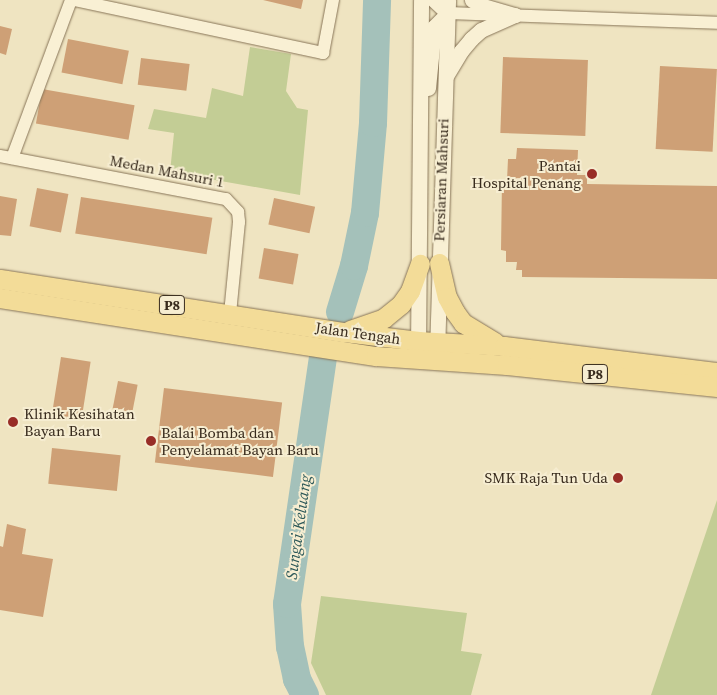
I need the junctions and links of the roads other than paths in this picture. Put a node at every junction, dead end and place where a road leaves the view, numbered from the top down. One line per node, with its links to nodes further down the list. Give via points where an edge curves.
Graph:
1 (73, 0): 2 (street, via 322,53); 11 (street, Medan Mahsuri 1)
2 (333, 0)
3 (421, 0): 10 (street, Persiaran Mahsuri)
4 (434, 0): 6 (street)
5 (472, 0): 7 (street)
6 (448, 6): 7 (street); 9 (street, Persiaran Mahsuri); 10 (street, via 434,27 428,92)
7 (515, 15): 8 (street); 9 (street, via 482,30 471,39)
8 (717, 23)
9 (444, 80): 12 (street, Persiaran Mahsuri)
10 (418, 115): 13 (street, Persiaran Mahsuri)
11 (6, 157): 16 (street, Medan Mahsuri 1, via 226,199 238,212 240,222)
12 (439, 263): 18 (street, Persiaran Mahsuri); 19 (main road, via 447,298 463,323)
13 (420, 264): 17 (main road, via 401,304 384,318); 20 (street, Persiaran Mahsuri)
14 (0, 278): 16 (main road, Jalan Tengah / P8)
15 (0, 298): 20 (main road, Jalan Tengah / P8, via 376,356)
16 (230, 314): 17 (main road, Jalan Tengah / P8)
17 (344, 332): 20 (main road, Jalan Tengah / P8)
18 (437, 342): 19 (main road, Jalan Tengah / P8); 20 (main road, Jalan Tengah / P8); 21 (street, Persiaran Mahsuri)
19 (504, 346): 22 (main road, Jalan Tengah / P8)
20 (418, 350): 21 (main road, Jalan Tengah / P8)
21 (436, 361): 23 (main road, Jalan Tengah / P8, via 551,369)
22 (717, 372)
23 (717, 387)

